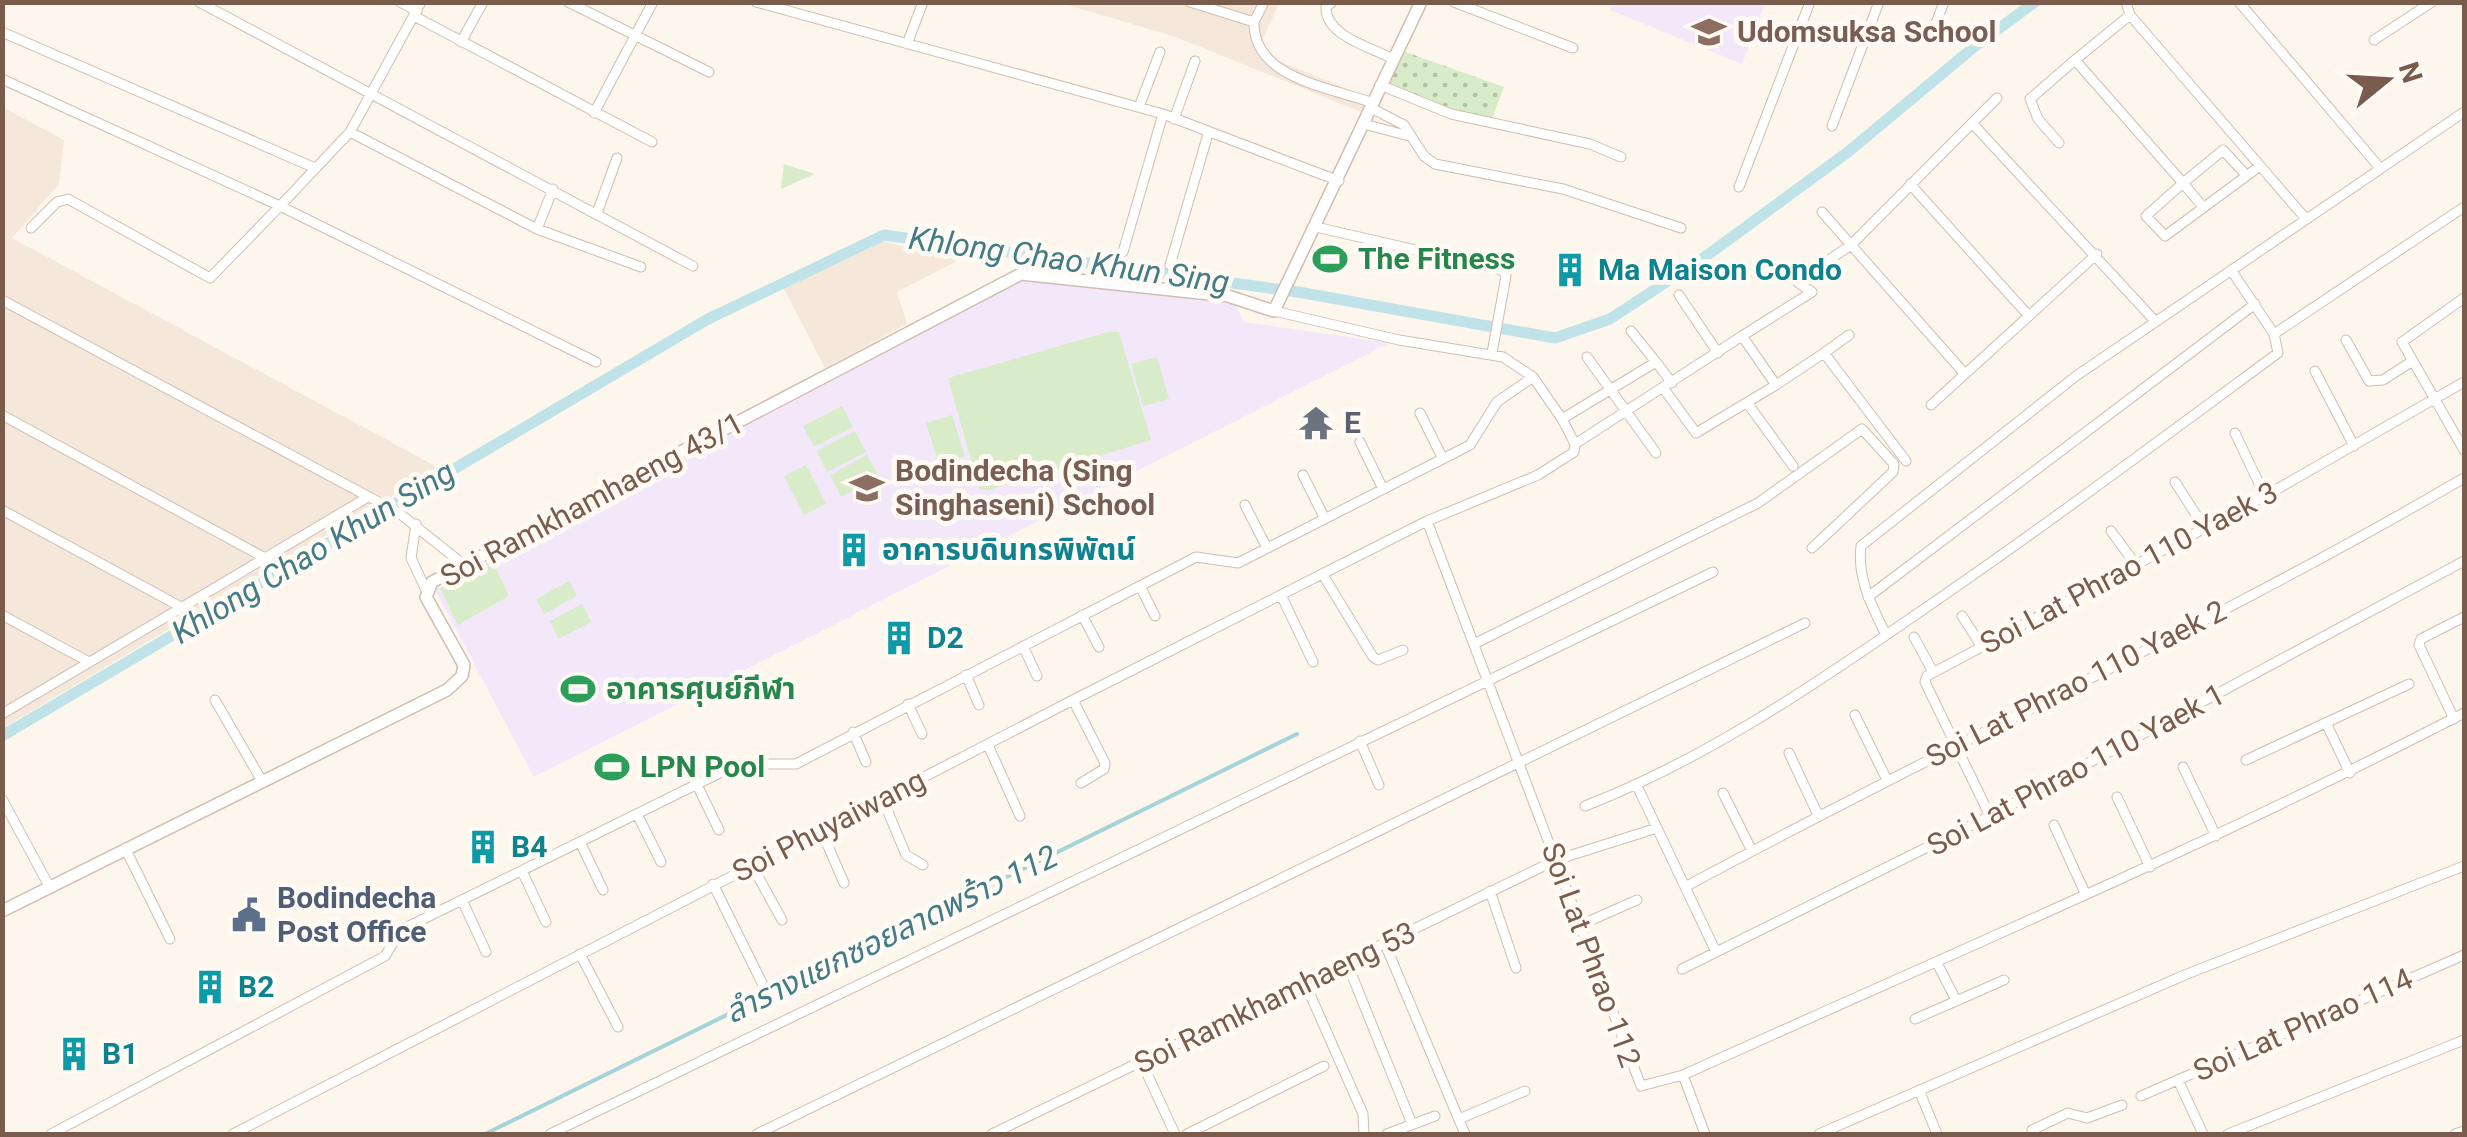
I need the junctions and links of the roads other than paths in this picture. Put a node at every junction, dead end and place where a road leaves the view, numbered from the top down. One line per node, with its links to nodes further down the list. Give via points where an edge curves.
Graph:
1 (199, 2): 36 (street)
2 (400, 2): 19 (street)
3 (483, 2): 26 (street)
4 (568, 2): 24 (street)
5 (652, 2): 24 (street)
6 (756, 2): 27 (street)
7 (923, 2): 27 (street)
8 (1190, 2): 21 (street)
9 (1264, 2): 21 (street)
10 (1332, 2): 30 (street, via 1326,18 1333,28)
11 (1421, 2): 30 (street)
12 (1454, 2): 28 (street)
13 (1810, 2): 61 (street)
14 (1879, 2): 46 (street)
15 (1944, 2): 22 (street)
16 (2126, 2): 20 (street)
17 (2240, 2): 56 (street)
18 (2432, 2): 25 (street)
19 (417, 10): 26 (street); 36 (street)
20 (2130, 15): 31 (street); 54 (street)
21 (1254, 22): 38 (street, via 1254,38 1279,71)
22 (1933, 31)
23 (2, 32): 55 (street)
24 (637, 36): 33 (street); 41 (street)
25 (2374, 40)
26 (461, 42): 41 (street)
27 (908, 44): 39 (street)
28 (1573, 48)
29 (1160, 52): 39 (street)
30 (1394, 59): 35 (street)
31 (2075, 60): 51 (street, via 2030,99); 59 (street)
32 (1194, 61): 43 (street)
33 (709, 72)
34 (2, 79): 63 (street)
35 (1380, 85): 38 (street); 52 (street, via 1452,114)
36 (373, 93): 47 (street); 62 (street)
37 (1996, 98): 45 (street)
38 (1372, 106): 44 (street); 49 (street, via 1404,125)
39 (1139, 107): 42 (street)
40 (2464, 112): 56 (street)
41 (594, 113): 50 (street)
42 (1163, 114): 43 (street); 74 (street)
43 (1174, 119): 48 (street)
44 (1364, 124): 49 (street); 58 (street)
45 (1972, 124): 60 (street); 75 (street)
46 (1832, 126)
47 (350, 132): 55 (street); 72 (street)
48 (1208, 134): 58 (street); 77 (street)
49 (1409, 136): 71 (street, via 1435,164 1562,189)
50 (652, 142)
51 (2059, 143)
52 (1621, 157)
53 (617, 158): 66 (street)
54 (2260, 166): 57 (street); 68 (street)
55 (315, 168): 63 (street)
56 (2380, 168): 68 (street)
57 (2246, 175): 59 (street, via 2224,149); 65 (street)
58 (1339, 182): 69 (street)
59 (2182, 183): 65 (street); 65 (street, via 2146,216 2160,235)
60 (1910, 184): 73 (street); 87 (street)
61 (1738, 187)
62 (553, 189): 66 (street); 72 (street)
63 (280, 206): 70 (street, via 210,278 68,200); 98 (street)
64 (2464, 206): 90 (street)
65 (2204, 207)
66 (598, 212): 76 (street)
67 (1822, 212): 73 (street)
68 (2306, 218): 80 (street)
69 (1316, 227): 86 (street); 96 (street, via 1502,270)
70 (31, 228)
71 (1681, 228)
72 (537, 229): 78 (street)
73 (1851, 245): 79 (street); 102 (street)
74 (1123, 252)
75 (2097, 254): 87 (street); 88 (street)
76 (693, 266)
77 (1170, 266)
78 (641, 267)
79 (1814, 270)
80 (2231, 270): 85 (street); 88 (street)
81 (1754, 272): 92 (street, via 1774,266 1812,292)
82 (1679, 295): 94 (street)
83 (2464, 298): 100 (street, via 2408,334 2402,342)
84 (2, 300): 129 (street)
85 (2254, 304): 90 (street); 148 (street)
86 (1274, 310): 96 (street); 141 (street, Soi Ramkhamhaeng 43/1, via 1228,296 1021,274)
87 (2028, 316): 102 (street)
88 (2154, 321): 148 (street, via 1861,546)
89 (1631, 331): 99 (street)
90 (2274, 334): 156 (street, via 2278,353)
91 (1849, 335): 95 (street)
92 (1742, 336): 94 (street); 105 (street)
93 (2346, 340): 100 (street, via 2369,381)
94 (1718, 353): 106 (street)
95 (1824, 353): 105 (street); 122 (street)
96 (1492, 354): 103 (street)
97 (1587, 357): 107 (street)
98 (596, 362)
99 (1656, 362): 106 (street); 107 (street)
100 (2411, 362): 108 (street)
101 (2316, 371): 118 (street)
102 (1964, 373): 110 (street)
103 (1533, 377): 114 (street); 121 (street, via 1497,402 1470,444)
104 (2464, 382): 108 (street, Soi Lat Phrao 110 Yaek 3)
105 (1776, 385): 109 (street)
106 (1668, 386): 109 (street, via 1696,433); 112 (street)
107 (1610, 389): 112 (street); 114 (street)
108 (2435, 400): 118 (street, Soi Lat Phrao 110 Yaek 3); 119 (street)
109 (1748, 404): 123 (street)
110 (1931, 404)
111 (1420, 413): 121 (street)
112 (1626, 414): 117 (street); 120 (street)
113 (2, 415): 139 (street)
114 (1562, 419): 117 (street)
115 (2235, 432): 128 (street)
116 (1360, 442): 127 (street)
117 (1575, 444): 133 (street, via 1569,459 1538,476)
118 (2354, 446): 128 (street, Soi Lat Phrao 110 Yaek 3)
119 (2464, 450)
120 (1656, 453)
121 (1443, 459): 127 (street)
122 (1906, 461)
123 (1794, 466)
124 (1304, 476): 132 (street)
125 (2464, 478): 183 (street, Soi Lat Phrao 110 Yaek 2, via 2138,657)
126 (2175, 482): 135 (street)
127 (1383, 489): 132 (street)
128 (2265, 496): 135 (street, Soi Lat Phrao 110 Yaek 3)
129 (368, 497): 134 (street); 139 (street)
130 (1245, 505): 137 (street)
131 (2, 510): 149 (street)
132 (1325, 519): 137 (street)
133 (1427, 522): 144 (street, Soi Phuyaiwang); 158 (street, Soi Lat Phrao 112)
134 (416, 524): 141 (street); 146 (street, via 410,558)
135 (2204, 527): 142 (street, Soi Lat Phrao 110 Yaek 3)
136 (2112, 531): 142 (street)
137 (1268, 548): 145 (street, via 1238,563 1196,557)
138 (1812, 548): 158 (street, via 1893,472 1894,464 1862,429 1758,503)
139 (266, 558): 149 (street)
140 (2464, 561): 204 (street, Soi Lat Phrao 110 Yaek 1)
141 (464, 565): 146 (street, Soi Ramkhamhaeng 43/1)
142 (2136, 566): 161 (street, Soi Lat Phrao 110 Yaek 3)
143 (1713, 572): 168 (street)
144 (1323, 575): 147 (street, Soi Phuyaiwang); 162 (street, via 1373,657)
145 (1140, 586): 151 (street); 152 (street)
146 (426, 590): 191 (street, Soi Ramkhamhaeng 43/1, via 464,666 462,676 447,690)
147 (1281, 595): 164 (street); 171 (street, Soi Phuyaiwang)
148 (1868, 597): 156 (street)
149 (183, 608): 163 (street)
150 (2, 615): 163 (street)
151 (1082, 615): 159 (street); 160 (street)
152 (1155, 616)
153 (1962, 616): 161 (street)
154 (2464, 617): 177 (street, via 2419,645)
155 (1805, 623): 187 (street)
156 (1886, 635): 195 (street)
157 (1914, 637): 165 (street)
158 (1476, 643): 168 (street, Soi Lat Phrao 112)
159 (1022, 646): 166 (street); 167 (street)
160 (1099, 647)
161 (1982, 647): 165 (street, Soi Lat Phrao 110 Yaek 3)
162 (1403, 650)
163 (88, 662): 175 (street)
164 (1313, 662)
165 (1933, 672): 183 (street, via 1926,682)
166 (966, 674): 172 (street); 173 (street)
167 (1037, 676)
168 (1490, 682): 181 (street); 187 (street, Soi Lat Phrao 112)
169 (2408, 684): 178 (street)
170 (215, 700): 191 (street)
171 (1073, 700): 182 (street, Soi Phuyaiwang); 192 (street, via 1106,762)
172 (908, 704): 179 (street); 180 (street)
173 (979, 705)
174 (2464, 713): 177 (street, Soi Lat Phrao 112)
175 (2, 714)
176 (1855, 715): 190 (street)
177 (2454, 719): 189 (street, Soi Lat Phrao 112)
178 (2326, 724): 185 (street); 189 (street)
179 (852, 732): 186 (street); 193 (street, via 796,764 738,764)
180 (922, 734)
181 (1360, 741): 194 (street); 265 (street)
182 (988, 745): 199 (street, Soi Phuyaiwang); 203 (street)
183 (1956, 748): 190 (street, Soi Lat Phrao 110 Yaek 2); 204 (street)
184 (1789, 753): 202 (street)
185 (2246, 760)
186 (866, 762)
187 (1520, 762): 213 (street, Soi Lat Phrao 112); 266 (street)
188 (2183, 767): 209 (street)
189 (2350, 773): 209 (street, Soi Lat Phrao 112)
190 (1886, 778): 202 (street, Soi Lat Phrao 110 Yaek 2)
191 (262, 780): 211 (street, Soi Ramkhamhaeng 43/1)
192 (1082, 783)
193 (696, 784): 201 (street); 207 (street)
194 (1380, 785)
195 (1637, 786): 200 (street); 206 (street)
196 (1723, 793): 212 (street)
197 (2116, 796): 218 (street)
198 (2, 799): 222 (street)
199 (883, 800): 208 (street, Soi Phuyaiwang); 216 (street, via 906,854)
200 (1586, 806)
201 (637, 814): 210 (street); 214 (street)
202 (1818, 815): 212 (street, Soi Lat Phrao 110 Yaek 2)
203 (1020, 816)
204 (1990, 816): 236 (street, Soi Lat Phrao 110 Yaek 1)
205 (2054, 825): 226 (street)
206 (1656, 828): 213 (street, Soi Ramkhamhaeng 53); 223 (street)
207 (719, 830)
208 (821, 830): 215 (street, Soi Phuyaiwang); 220 (street)
209 (2216, 836): 218 (street, Soi Lat Phrao 112)
210 (580, 842): 219 (street); 224 (street)
211 (124, 848): 222 (street, Soi Ramkhamhaeng 43/1); 233 (street)
212 (1752, 851): 223 (street, Soi Lat Phrao 110 Yaek 2)
213 (1556, 860): 225 (street, Soi Ramkhamhaeng 53); 232 (street, Soi Lat Phrao 112)
214 (661, 862)
215 (751, 864): 221 (street, Soi Phuyaiwang); 230 (street)
216 (923, 865)
217 (2464, 866): 255 (street, via 2188,974)
218 (2150, 867): 226 (street, Soi Lat Phrao 112)
219 (522, 871): 227 (street); 231 (street)
220 (844, 883)
221 (713, 884): 237 (street, Soi Phuyaiwang); 245 (street)
222 (48, 886): 229 (street, Soi Ramkhamhaeng 43/1)
223 (1685, 887): 236 (street)
224 (602, 890)
225 (1490, 891): 234 (street, Soi Ramkhamhaeng 53); 241 (street)
226 (2085, 893): 240 (street, Soi Lat Phrao 112)
227 (462, 900): 235 (street); 263 (street, via 397,932 385,956)
228 (1638, 900): 232 (street)
229 (2, 910)
230 (782, 920)
231 (546, 922)
232 (1578, 926): 252 (street, Soi Lat Phrao 112, via 1636,1082 1649,1086)
233 (170, 939)
234 (1385, 944): 239 (street, Soi Ramkhamhaeng 53); 259 (street)
235 (486, 952)
236 (1716, 952): 242 (street, Soi Lat Phrao 110 Yaek 1)
237 (580, 954): 248 (street); 264 (street, Soi Phuyaiwang)
238 (2464, 954): 253 (street, Soi Lat Phrao 114)
239 (1347, 963): 244 (street, Soi Ramkhamhaeng 53); 260 (street)
240 (1937, 963): 246 (street); 252 (street, Soi Lat Phrao 112)
241 (1516, 968)
242 (1682, 969)
243 (2004, 980): 246 (street)
244 (1305, 984): 250 (street, Soi Ramkhamhaeng 53); 270 (street, via 1363,1114)
245 (763, 986)
246 (1956, 1000): 247 (street)
247 (1915, 1019)
248 (618, 1027)
249 (2464, 1040): 278 (street)
250 (1142, 1063): 267 (street, Soi Ramkhamhaeng 53); 268 (street)
251 (1324, 1066): 269 (street)
252 (1682, 1075): 273 (street)
253 (2178, 1080): 256 (street, Soi Lat Phrao 114); 277 (street)
254 (1525, 1090): 259 (street)
255 (1919, 1090): 274 (street); 275 (street)
256 (2141, 1096)
257 (2122, 1105): 262 (street, via 2093,1117 2068,1112)
258 (1434, 1116): 260 (street)
259 (1458, 1119): 272 (street)
260 (1412, 1124): 271 (street)
261 (2464, 1130): 279 (street)
262 (2033, 1132): 276 (street)
263 (52, 1134)
264 (232, 1134)
265 (550, 1134)
266 (757, 1134)
267 (992, 1134)
268 (1176, 1134)
269 (1188, 1134)
270 (1364, 1134)
271 (1387, 1134)
272 (1465, 1134)
273 (1705, 1134)
274 (1819, 1134)
275 (1936, 1134)
276 (2021, 1134)
277 (2204, 1134)
278 (2228, 1134)
279 (2455, 1134)

